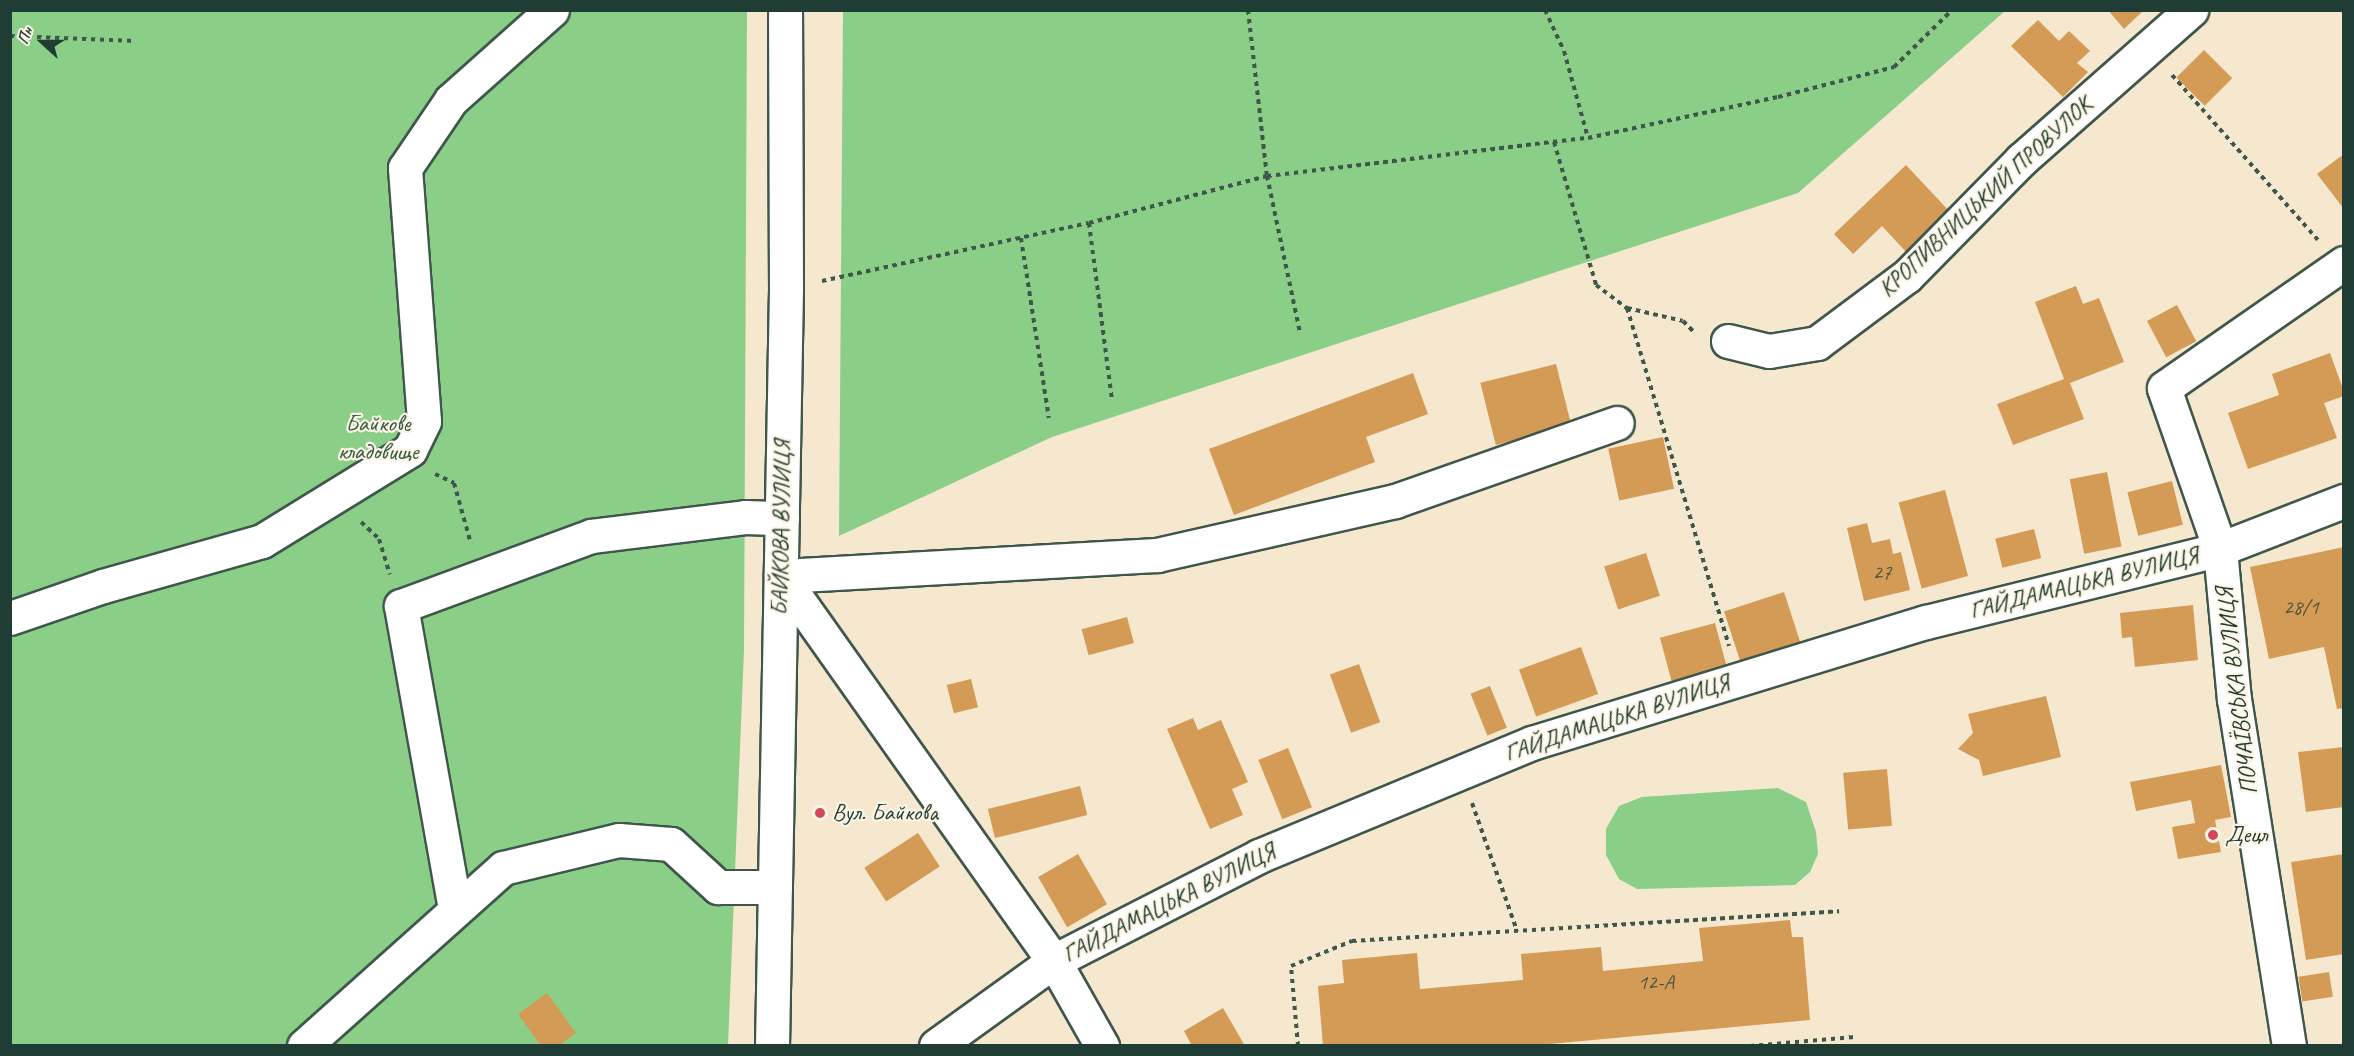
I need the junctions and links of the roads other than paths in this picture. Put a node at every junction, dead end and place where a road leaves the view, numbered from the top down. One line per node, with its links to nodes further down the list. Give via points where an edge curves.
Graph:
1 (552, 10): 11 (street, via 451,100 405,168 424,421 410,450 262,541 103,586)
2 (785, 10): 8 (street, БАЙКОВА ВУЛИЦЯ)
3 (2191, 10): 5 (street, КРОПИВНИЦЬКИЙ ПРОВУЛОК, via 2022,160 1907,276 1817,343 1769,351)
4 (2343, 263): 9 (street, ПОЧАЇВСЬКА ВУЛИЦЯ, via 2163,388)
5 (1728, 341)
6 (1617, 423): 10 (street, via 1395,501 1157,555)
7 (2343, 501): 9 (street, ГАЙДАМАЦЬКА ВУЛИЦЯ)
8 (782, 518): 10 (street, БАЙКОВА ВУЛИЦЯ); 13 (street, via 745,517 591,536 400,606)
9 (2220, 549): 14 (street, ГАЙДАМАЦЬКА ВУЛИЦЯ, via 1926,622 1532,743 1280,847); 19 (street, ПОЧАЇВСЬКА ВУЛИЦЯ, via 2234,700)
10 (781, 576): 12 (street, БАЙКОВА ВУЛИЦЯ); 14 (street)
11 (10, 618)
12 (775, 887): 13 (street, via 718,886 671,844 619,840 503,868); 16 (street, БАЙКОВА ВУЛИЦЯ)
13 (455, 909): 15 (street)
14 (1054, 961): 17 (street, ГАЙДАМАЦЬКА ВУЛИЦЯ); 18 (street)
15 (304, 1046)
16 (772, 1046)
17 (936, 1046)
18 (1102, 1046)
19 (2289, 1046)

